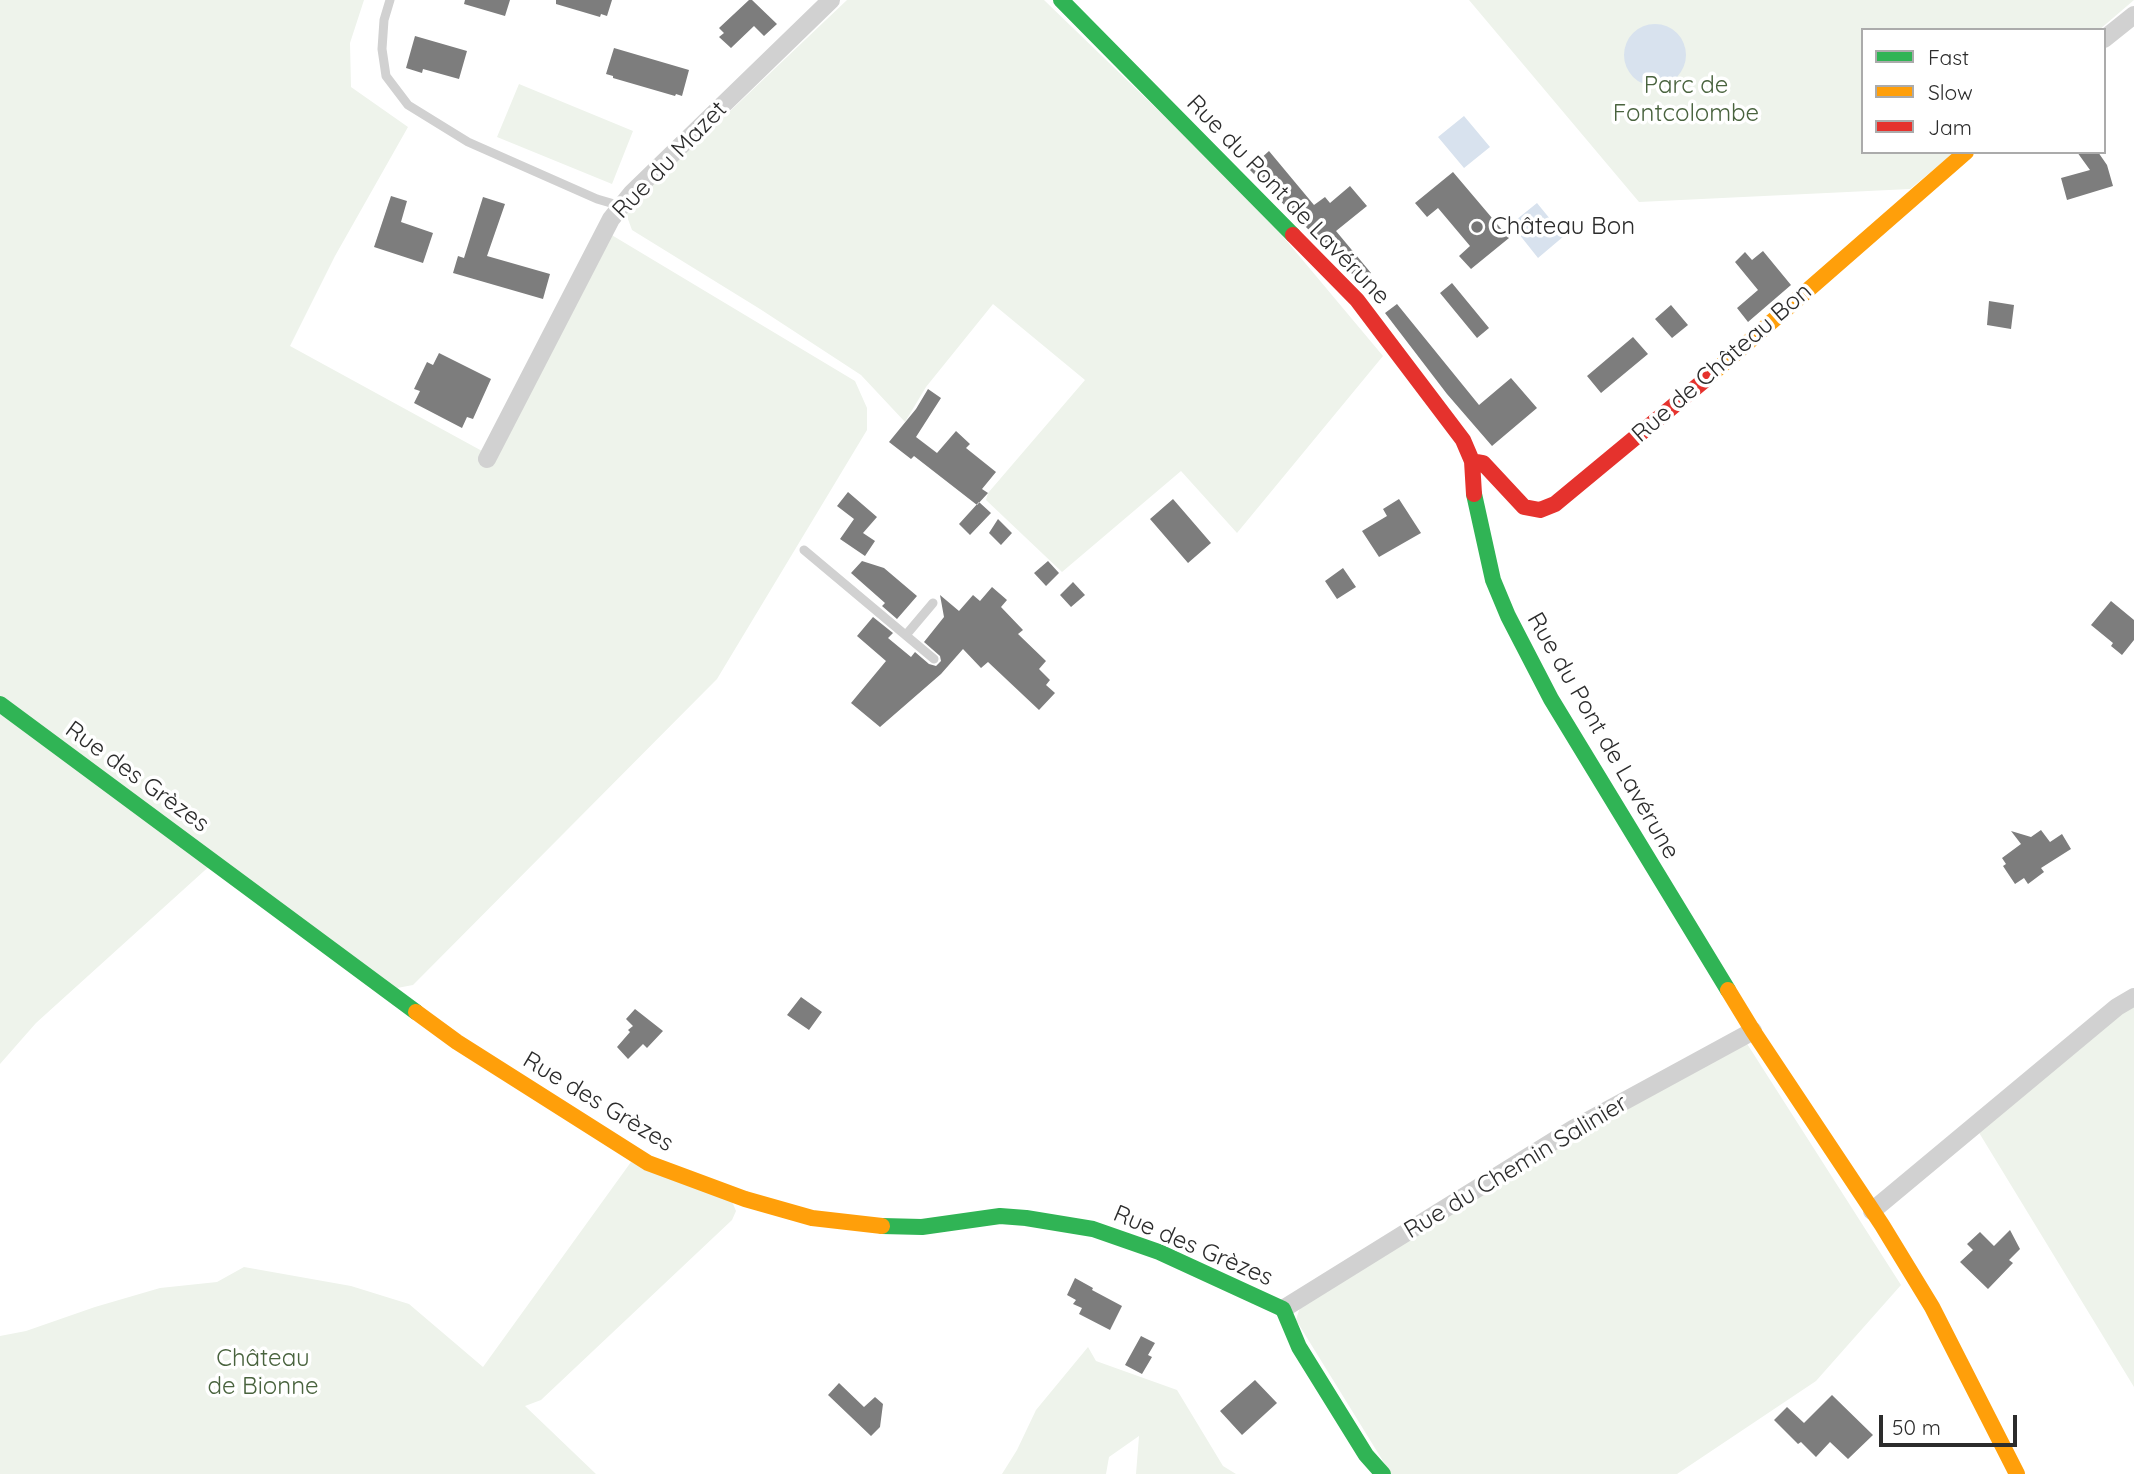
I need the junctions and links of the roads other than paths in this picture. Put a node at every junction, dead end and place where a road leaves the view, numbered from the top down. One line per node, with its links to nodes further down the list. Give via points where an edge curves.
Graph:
1 (390, 0): 7 (lane, via 382,49 386,76 408,105 468,142 597,200)
2 (831, 0): 7 (street, Rue du Mazet)
3 (1061, 0): 9 (street, Rue du Pont de Lavérune, via 1357,300 1463,440)
4 (2134, 15): 5 (street)
5 (2106, 37)
6 (1964, 154): 9 (street, Rue de Château Bon, via 1555,504 1540,510 1524,507 1489,468)
7 (621, 206): 8 (street, Rue du Mazet)
8 (487, 459)
9 (1472, 461): 16 (street, Rue du Pont de Lavérune, via 1493,580 1508,616 1551,699)
10 (804, 550): 12 (lane)
11 (933, 603): 12 (lane)
12 (906, 635): 13 (lane)
13 (934, 659)
14 (0, 704): 18 (street, Rue des Grèzes, via 457,1042 648,1163 745,1199 863,1226 942,1226 1000,1216 1093,1229 1159,1252)
15 (2134, 997): 17 (street)
16 (1753, 1031): 17 (street, Rue du Pont de Lavérune); 18 (street, Rue du Chemin Salinier, via 1573,1129)
17 (1872, 1211): 20 (street, Rue du Pont de Lavérune, via 1932,1307)
18 (1283, 1309): 19 (street, Rue des Grèzes, via 1299,1347 1366,1455)
19 (1383, 1474)
20 (2017, 1474)

